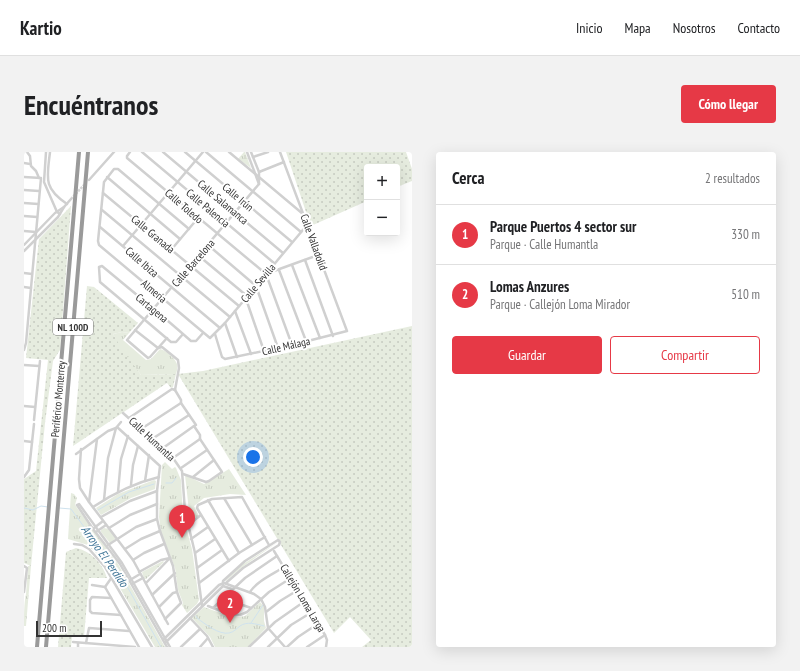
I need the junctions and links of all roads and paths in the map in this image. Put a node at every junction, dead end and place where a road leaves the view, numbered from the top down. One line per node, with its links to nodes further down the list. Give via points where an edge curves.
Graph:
1 (28, 152): 22 (street)
2 (46, 152): 39 (street, via 44,182)
3 (50, 152): 38 (street, via 48,183)
4 (79, 152): 241 (highway, Periférico Monterrey / NL 100D)
5 (88, 152): 242 (highway, Periférico Monterrey / NL 100D)
6 (114, 152): 30 (street)
7 (130, 152): 37 (street, Calle Toledo, via 127,158)
8 (142, 152): 31 (street, Calle Palencia)
9 (163, 152): 23 (street, Calle Salamanca)
10 (185, 152): 19 (street, Calle Irún)
11 (203, 152): 19 (street)
12 (206, 152): 35 (street)
13 (229, 152): 25 (street)
14 (247, 152): 25 (street)
15 (251, 152): 18 (street)
16 (268, 152): 18 (street)
17 (280, 152): 20 (street, Calle Valladolid)
18 (253, 158): 24 (street)
19 (196, 161): 23 (street); 41 (street, Calle Irún)
20 (284, 162): 24 (street); 51 (street, Calle Valladolid)
21 (24, 163): 22 (street)
22 (30, 164): 28 (street)
23 (187, 172): 31 (street); 48 (street, Calle Salamanca)
24 (259, 172): 25 (street); 29 (street)
25 (256, 174): 29 (street); 32 (street)
26 (24, 177): 28 (street)
27 (107, 177): 36 (street, via 104,182); 43 (street, via 114,169 118,169); 50 (street)
28 (40, 178): 34 (street)
29 (260, 178): 32 (street); 51 (street)
30 (89, 180)
31 (178, 182): 37 (street); 55 (street, Calle Palencia)
32 (259, 184): 35 (street, Calle Barcelona)
33 (24, 190): 34 (street)
34 (39, 191): 44 (street)
35 (253, 191): 41 (street, Calle Barcelona); 61 (street)
36 (104, 193): 46 (street); 56 (street, Calle Granada)
37 (169, 193): 43 (street); 54 (street, Calle Toledo)
38 (54, 194): 39 (street); 45 (street)
39 (50, 196): 47 (street)
40 (71, 199): 45 (street)
41 (244, 202): 48 (street, Calle Barcelona); 67 (street, Calle Irún)
42 (24, 203): 44 (street)
43 (160, 203): 50 (street); 59 (street)
44 (38, 204): 53 (street)
45 (65, 206): 47 (street); 49 (street)
46 (102, 209): 58 (street); 64 (street)
47 (57, 212): 49 (street); 62 (street)
48 (235, 213): 55 (street, Calle Barcelona); 73 (street, Calle Salamanca)
49 (60, 214): 66 (street)
50 (151, 214): 56 (street); 65 (street)
51 (304, 214): 57 (street, Calle Valladolid)
52 (24, 216): 53 (street)
53 (37, 217): 62 (street)
54 (198, 218): 59 (street); 63 (street, Calle Toledo)
55 (226, 224): 63 (street, Calle Barcelona); 77 (street, Calle Palencia)
56 (141, 225): 64 (street); 71 (street, Calle Granada)
57 (307, 225): 61 (street, Calle Sevilla); 74 (street, Calle Valladolid)
58 (100, 227): 70 (street, Calle Ibiza); 91 (street, Almeria, via 99,245)
59 (189, 228): 65 (street)
60 (24, 231): 62 (street)
61 (301, 232): 67 (street, Calle Sevilla)
62 (36, 233): 66 (street); 68 (street)
63 (217, 234): 69 (street, Calle Barcelona); 84 (street, Calle Toledo)
64 (132, 236): 70 (street); 85 (street)
65 (180, 239): 71 (street)
66 (36, 240): 72 (street); 83 (street)
67 (292, 242): 73 (street, Calle Sevilla)
68 (24, 245)
69 (208, 245): 75 (street, Calle Barcelona); 86 (street)
70 (123, 246): 89 (street, Calle Ibiza)
71 (171, 250): 79 (street, Calle Granada)
72 (24, 251)
73 (283, 253): 77 (street, Calle Sevilla)
74 (318, 255): 76 (street); 105 (street, Calle Valladolid)
75 (199, 256): 79 (street, Calle Barcelona); 90 (street)
76 (306, 260): 78 (street); 109 (street)
77 (274, 263): 80 (street, Calle Sevilla)
78 (292, 265): 81 (street); 112 (street)
79 (190, 266): 85 (street, Calle Barcelona); 94 (street, Calle Granada)
80 (269, 270): 81 (street); 84 (street, Calle Sevilla)
81 (279, 270): 113 (street)
82 (24, 273): 83 (street)
83 (32, 274): 88 (street)
84 (266, 274): 86 (street, Calle Sevilla); 114 (street)
85 (182, 276): 89 (street, Calle Barcelona); 99 (street)
86 (256, 286): 90 (street, Calle Sevilla); 116 (street)
87 (24, 287): 88 (street)
88 (31, 288): 93 (street)
89 (172, 288): 91 (street, Calle Barcelona); 103 (street, Calle Ibiza)
90 (246, 297): 94 (street, Calle Sevilla); 118 (street)
91 (163, 298): 95 (street, Calle Barcelona); 106 (street, Almeria)
92 (24, 301): 93 (street)
93 (30, 302): 98 (street)
94 (239, 306): 96 (street, Calle Sevilla)
95 (154, 309): 100 (street, Calle Barcelona); 100 (street, Cartagena, via 100,266 98,268 100,283); 107 (street, Cartagena)
96 (235, 311): 99 (street, Calle Sevilla); 119 (street)
97 (24, 315): 98 (street)
98 (28, 315): 102 (street)
99 (230, 317): 101 (street, Calle Sevilla)
100 (144, 320): 104 (street, Calle Barcelona); 111 (street)
101 (225, 323): 103 (street, Calle Sevilla); 120 (street)
102 (26, 328): 117 (street)
103 (220, 328): 108 (street, Calle Sevilla)
104 (135, 330): 115 (street); 115 (street, Calle Barcelona, via 128,338 128,342 147,358)
105 (347, 331): 109 (street, Calle Málaga)
106 (203, 333): 107 (street, Cartagena, via 194,342); 110 (street, Almeria)
107 (183, 334): 111 (street, via 175,343)
108 (215, 334): 110 (street, Calle Sevilla, via 211,338); 120 (street, Calle Málaga, via 222,357)
109 (333, 336): 112 (street, Calle Málaga)
110 (208, 337)
111 (167, 338): 115 (street)
112 (320, 338): 113 (street, Calle Málaga)
113 (306, 341): 114 (street, Calle Málaga)
114 (292, 345): 116 (street, Calle Málaga)
115 (158, 348): 124 (street, via 163,347 178,360)
116 (278, 348): 118 (street, Calle Málaga)
117 (24, 350)
118 (264, 351): 119 (street, Calle Málaga)
119 (251, 354): 120 (street, Calle Málaga)
120 (237, 357)
121 (40, 361): 123 (street)
122 (24, 365): 123 (street)
123 (39, 366): 127 (street)
124 (175, 390): 125 (street); 130 (street, via 172,389)
125 (181, 403): 129 (street); 134 (street)
126 (24, 406): 127 (street)
127 (36, 407): 140 (street)
128 (123, 413): 130 (street, Calle Humantla)
129 (189, 414): 132 (street, via 196,425); 137 (street)
130 (129, 418): 134 (street, Calle Humantla)
131 (121, 422): 133 (street)
132 (194, 426): 138 (street); 142 (street)
133 (117, 427): 135 (street); 136 (street); 159 (street, via 108,458)
134 (141, 429): 137 (street, Calle Humantla)
135 (128, 436): 141 (street); 157 (street, via 121,459)
136 (97, 439): 143 (street); 161 (street)
137 (152, 439): 142 (street, Calle Humantla)
138 (200, 439): 144 (street); 147 (street)
139 (24, 441): 140 (street)
140 (32, 442): 151 (street, via 29,470)
141 (138, 446): 146 (street); 155 (street)
142 (163, 448): 147 (street, Calle Humantla)
143 (82, 450): 145 (street); 161 (street, via 79,483)
144 (207, 450): 148 (street); 149 (street)
145 (76, 454)
146 (149, 456): 152 (street, via 160,465); 154 (street)
147 (173, 458): 149 (street, Calle Humantla)
148 (214, 460): 153 (street); 153 (street, via 222,472 207,482)
149 (181, 468): 150 (street, Calle Humantla)
150 (183, 474): 153 (street); 169 (street, Calle Humantla)
151 (24, 477)
152 (159, 477): 154 (street); 156 (street)
153 (193, 477)
154 (145, 481): 155 (street)
155 (131, 486): 157 (street)
156 (158, 491): 162 (street); 165 (street, via 130,501)
157 (118, 492): 159 (street)
158 (224, 498): 160 (street); 174 (street, via 242,497); 181 (street)
159 (104, 500): 163 (street)
160 (208, 500): 164 (street, via 198,505); 187 (street)
161 (89, 502): 163 (street)
162 (157, 504): 166 (street); 171 (street, via 130,515)
163 (93, 507): 165 (street)
164 (200, 515): 169 (street); 170 (street)
165 (101, 517): 167 (street)
166 (157, 519): 173 (street); 175 (street, via 136,527)
167 (103, 521): 168 (street); 172 (street)
168 (106, 525): 171 (street); 172 (street)
169 (188, 525): 176 (street, Calle Humantla)
170 (208, 527): 176 (street); 177 (street)
171 (109, 528): 175 (street)
172 (95, 530): 172 (street, via 78,504); 180 (street); 200 (street)
173 (160, 532): 179 (street); 183 (street)
174 (265, 537): 181 (street); 182 (street)
175 (117, 539): 180 (street); 183 (street)
176 (191, 539): 186 (street, Calle Humantla)
177 (215, 539): 184 (street); 186 (street)
178 (74, 544): 197 (street, via 89,549)
179 (164, 544): 189 (street); 190 (street)
180 (108, 545): 200 (street)
181 (252, 545): 187 (street)
182 (269, 545): 204 (street, via 277,540 280,542); 205 (street, via 238,566)
183 (125, 549): 190 (street)
184 (222, 550): 191 (street); 194 (street)
185 (274, 551): 188 (street, Callejón Loma Larga)
186 (195, 553): 194 (street, Calle Humantla)
187 (239, 554): 191 (street)
188 (277, 556): 193 (street, Callejón Loma Larga); 208 (street, via 253,571)
189 (170, 558): 195 (street, via 161,560); 196 (street); 202 (street)
190 (133, 560): 195 (street)
191 (229, 561): 203 (street)
192 (25, 567): 210 (street)
193 (284, 567): 199 (street, Callejón Loma Larga); 212 (street)
194 (197, 568): 203 (street, Calle Humantla)
195 (140, 573): 198 (street); 200 (street)
196 (175, 574): 211 (street); 213 (street)
197 (112, 577): 207 (street); 246 (street)
198 (143, 578): 201 (street); 202 (street)
199 (291, 578): 209 (street, Callejón Loma Larga); 216 (street)
200 (130, 579): 201 (street)
201 (133, 583): 237 (street)
202 (146, 583): 213 (street)
203 (199, 583): 218 (street, Calle Humantla)
204 (226, 583): 205 (street); 208 (street)
205 (223, 584): 208 (street); 218 (street); 221 (street)
206 (92, 585): 207 (street)
207 (105, 587): 214 (street)
208 (234, 588): 212 (street); 215 (street)
209 (298, 590): 217 (street, Callejón Loma Larga); 224 (street)
210 (24, 592)
211 (177, 592): 220 (street); 228 (street, via 180,603)
212 (250, 592): 216 (street)
213 (152, 595): 220 (street)
214 (112, 598): 226 (street); 226 (street, via 93,597 90,599 89,609 92,613)
215 (223, 598): 222 (street); 223 (street)
216 (261, 599): 223 (street); 224 (street)
217 (305, 601): 225 (street, Callejón Loma Larga); 231 (street)
218 (201, 603): 221 (street, Calle Humantla); 237 (street)
219 (208, 606): 222 (street)
220 (159, 607): 228 (street)
221 (202, 607): 227 (street)
222 (213, 608): 223 (street, via 238,616)
223 (251, 608)
224 (266, 612): 231 (street)
225 (312, 612): 229 (street, Callejón Loma Larga); 236 (street)
226 (121, 615): 233 (street)
227 (190, 618): 232 (street); 237 (street)
228 (165, 619): 230 (street)
229 (319, 623): 234 (street, Callejón Loma Larga); 254 (street)
230 (168, 624)
231 (268, 628): 236 (street); 252 (street)
232 (200, 629): 235 (street); 249 (street)
233 (130, 631): 240 (street, via 90,628); 245 (street)
234 (325, 635): 255 (street); 256 (street, Callejón Loma Larga)
235 (208, 638): 250 (street); 251 (street)
236 (277, 638): 253 (street); 254 (street)
237 (165, 641): 247 (street); 248 (street)
238 (73, 642): 239 (street)
239 (78, 643): 240 (street); 243 (street)
240 (86, 643): 244 (street)
241 (37, 647)
242 (46, 647)
243 (78, 647)
244 (136, 647)
245 (139, 647)
246 (152, 647)
247 (167, 647)
248 (170, 647)
249 (181, 647)
250 (200, 647)
251 (214, 647)
252 (249, 647)
253 (268, 647)
254 (286, 647)
255 (307, 647)
256 (326, 647)

